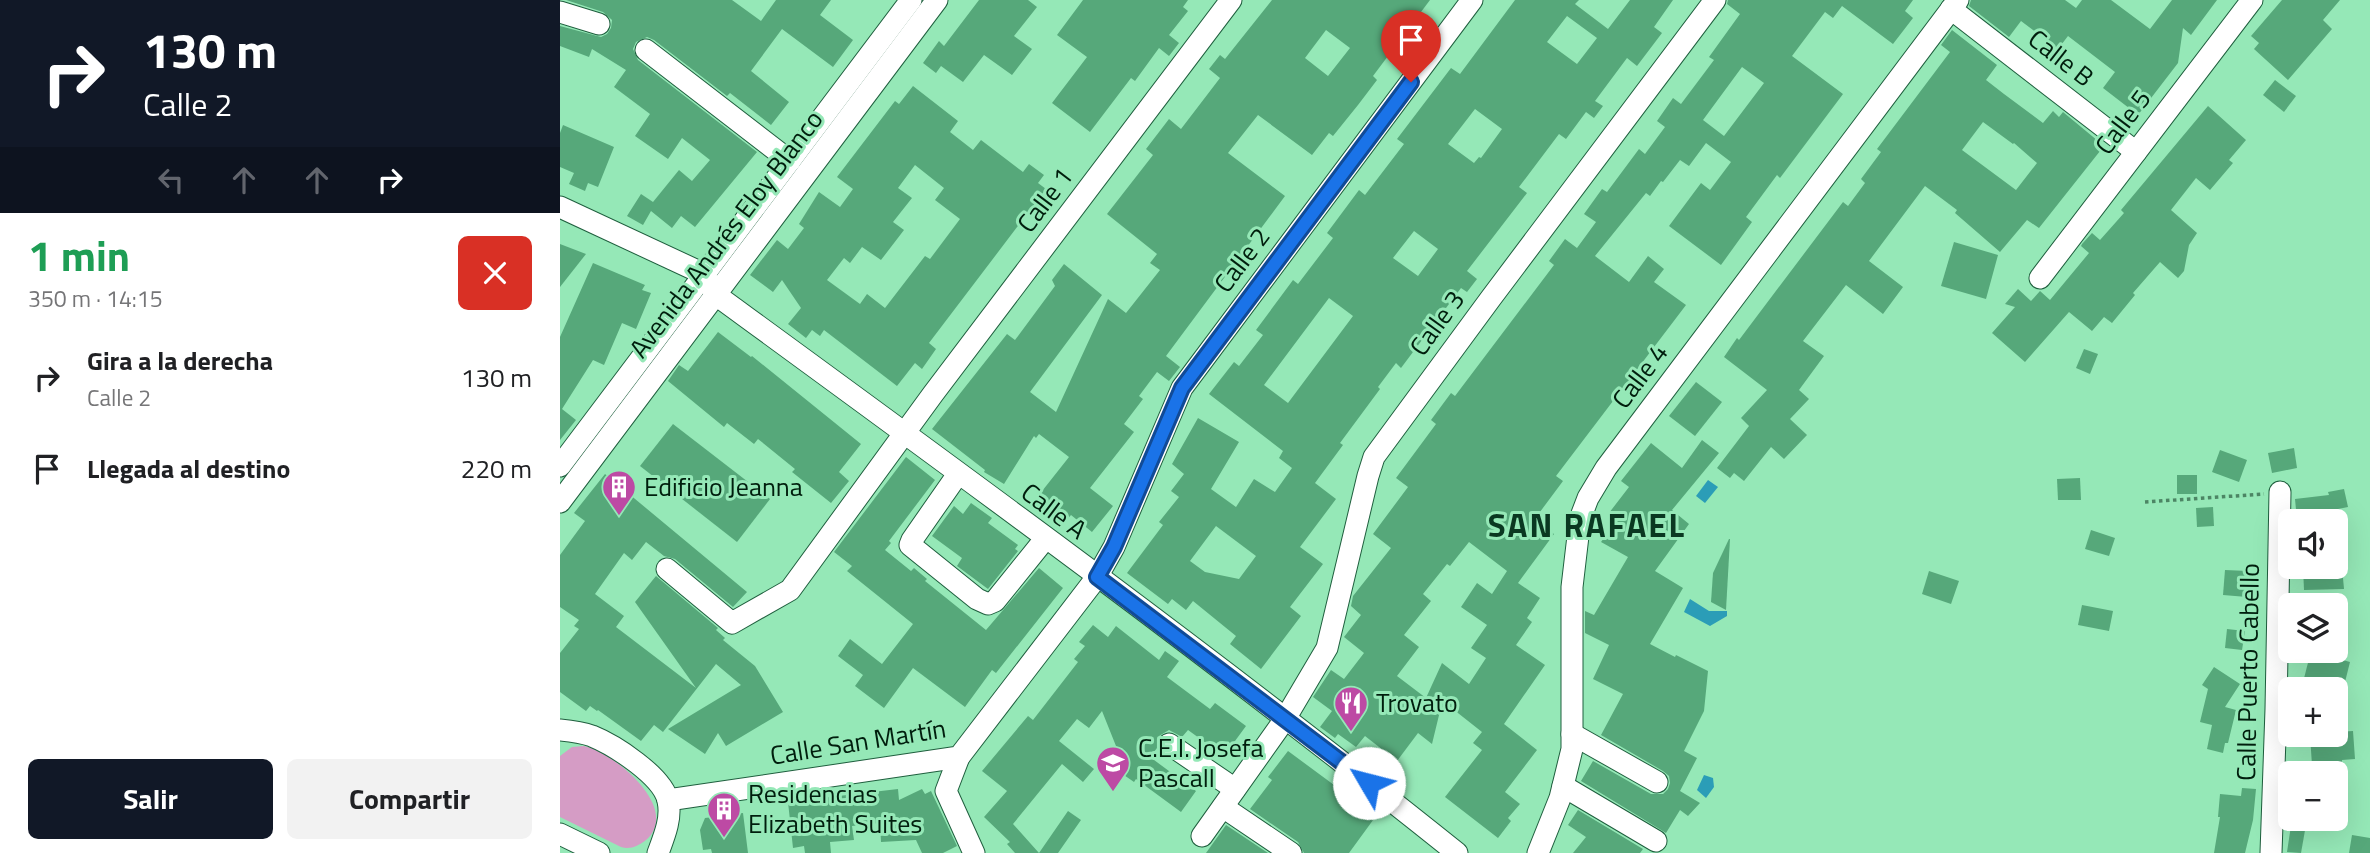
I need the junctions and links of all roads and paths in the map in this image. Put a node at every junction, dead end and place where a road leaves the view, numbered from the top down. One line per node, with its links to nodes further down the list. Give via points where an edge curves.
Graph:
1 (937, 0): 10 (street, Avenida Andrés Eloy Blanco)
2 (1231, 0): 18 (street, Calle 1)
3 (1472, 0): 26 (street, Calle 2, via 1182,388)
4 (1715, 0): 27 (street, Calle 3, via 1374,457 1327,648)
5 (2252, 0): 12 (street, Calle 5)
6 (908, 1): 10 (street); 13 (street, Avenida Andrés Eloy Blanco)
7 (1955, 4): 12 (street, Calle B); 29 (street, Calle 4, via 1588,498 1573,565)
8 (560, 12): 9 (street)
9 (599, 24)
10 (918, 25): 17 (street, Avenida Andrés Eloy Blanco)
11 (646, 50): 13 (street)
12 (2136, 152): 16 (street, Calle 5)
13 (790, 161): 15 (street, Avenida Andrés Eloy Blanco)
14 (560, 208): 15 (street)
15 (704, 274): 17 (street); 19 (street, Avenida Andrés Eloy Blanco)
16 (2040, 278)
17 (716, 295): 18 (street, Calle A); 22 (street, Avenida Andrés Eloy Blanco)
18 (904, 434): 20 (street, Calle A); 25 (street, Calle 1, via 790,590 732,623)
19 (560, 466)
20 (958, 474): 24 (street, Calle A); 24 (street, via 910,545 977,599 988,604 995,601)
21 (2280, 492): 23 (path); 46 (street, Calle Puerto Cabello)
22 (560, 502)
23 (2145, 502)
24 (1045, 539): 26 (street, Calle A)
25 (667, 569)
26 (1097, 577): 27 (street, Calle A); 31 (street, Calle San Martín)
27 (1285, 719): 34 (street, Calle 3); 44 (street, Calle A)
28 (560, 730): 35 (street, via 591,736 614,747 656,780)
29 (1572, 734): 32 (street); 33 (street, Calle 4)
30 (1169, 744): 34 (street)
31 (959, 757): 35 (street, Calle San Martín); 42 (street, via 946,791)
32 (1657, 782)
33 (1563, 786): 39 (street); 45 (street, Calle 4)
34 (1236, 789): 36 (street, Calle 3)
35 (668, 800): 41 (street, via 668,822)
36 (1223, 807): 38 (street, Calle 3); 43 (street)
37 (560, 834): 40 (street)
38 (1202, 836)
39 (1656, 841)
40 (599, 853)
41 (658, 853)
42 (974, 853)
43 (1291, 853)
44 (1457, 853)
45 (1538, 853)
46 (2270, 853)

